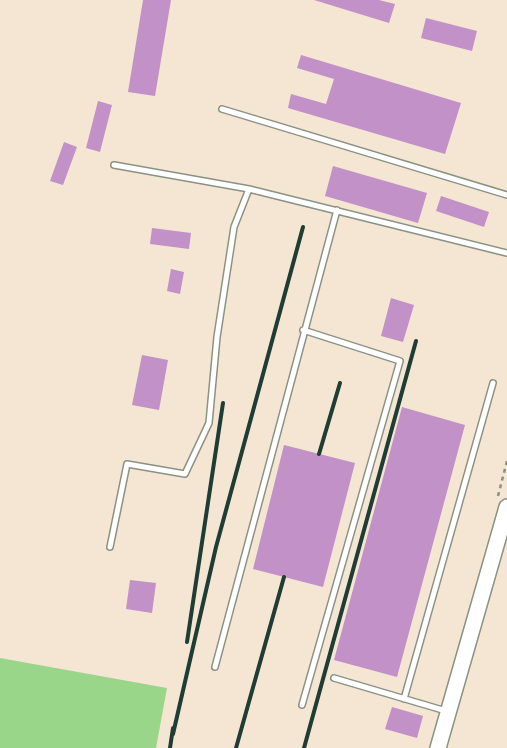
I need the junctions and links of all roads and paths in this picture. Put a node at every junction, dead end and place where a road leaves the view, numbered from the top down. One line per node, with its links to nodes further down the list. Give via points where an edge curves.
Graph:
1 (222, 109): 4 (lane)
2 (114, 165): 3 (lane)
3 (249, 189): 5 (lane); 10 (lane, via 234,226 217,337 210,423 185,474 127,464)
4 (507, 196)
5 (337, 210): 6 (lane); 7 (lane)
6 (507, 253)
7 (303, 330): 11 (lane); 14 (lane, via 400,361)
8 (494, 383): 13 (lane)
9 (507, 507): 15 (street)
10 (110, 546)
11 (215, 667)
12 (334, 678): 13 (lane)
13 (404, 699): 15 (lane)
14 (302, 705)
15 (449, 712): 16 (street)
16 (438, 748)

